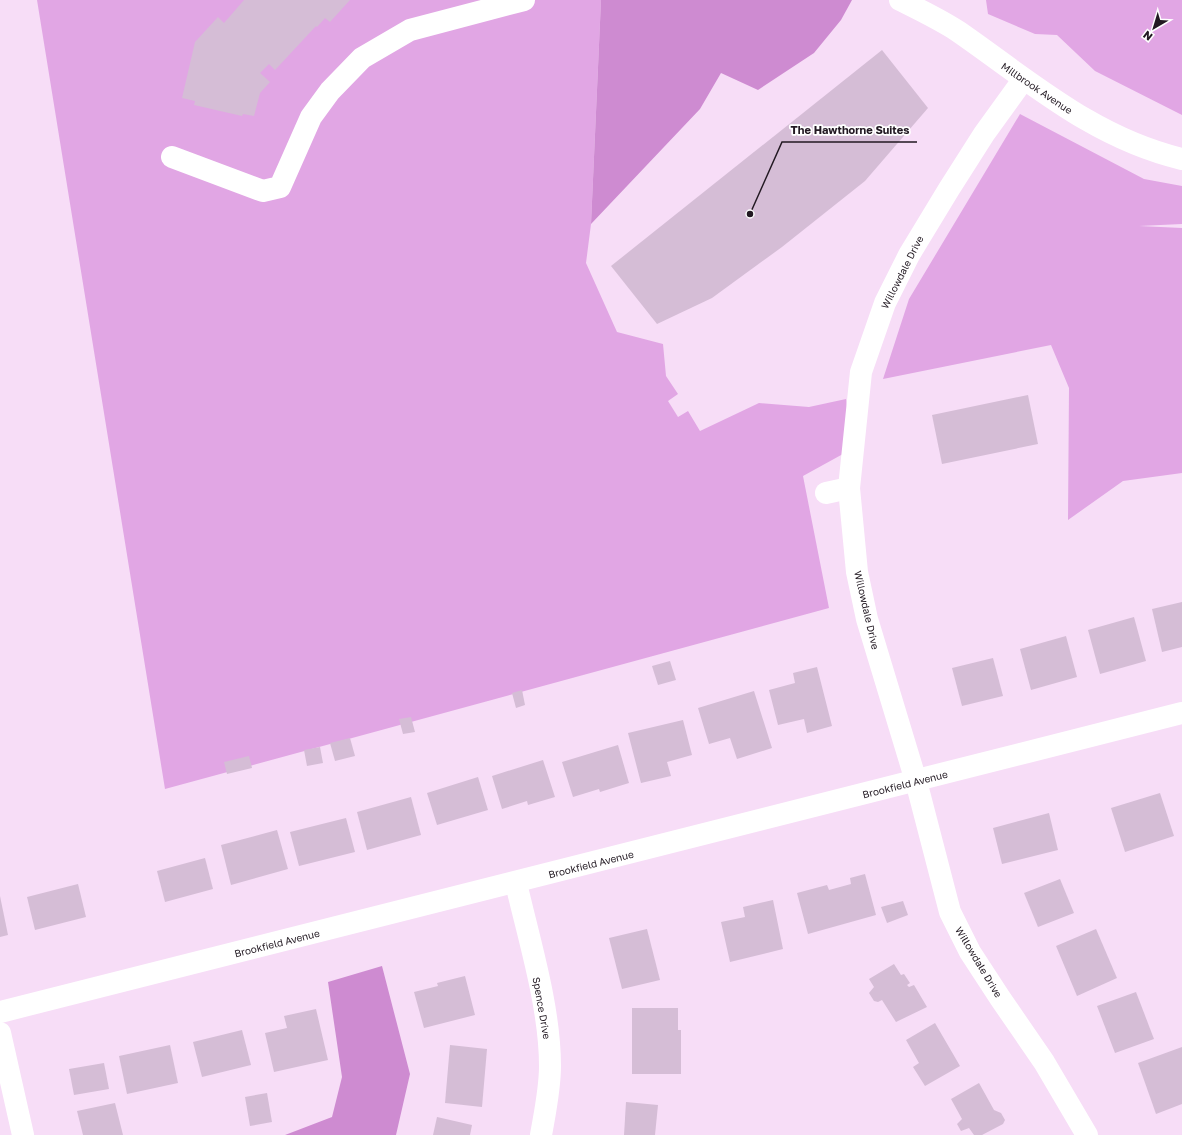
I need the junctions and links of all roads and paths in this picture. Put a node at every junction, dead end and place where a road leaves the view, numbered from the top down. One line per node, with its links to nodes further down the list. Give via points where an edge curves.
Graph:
1 (524, 0): 4 (street, via 410,30 362,58 330,91 311,117 280,187 263,191)
2 (900, 0): 3 (street, Millbrook Avenue, via 958,32)
3 (1023, 80): 5 (street, Millbrook Avenue, via 1083,119 1148,148); 6 (street, Willowdale Drive, via 949,189 909,255 885,303 861,372)
4 (172, 157)
5 (1182, 158)
6 (849, 488): 7 (street); 9 (street, Willowdale Drive, via 857,572 867,619)
7 (826, 493)
8 (1182, 714): 9 (street, Brookfield Avenue)
9 (916, 781): 10 (street, Brookfield Avenue); 15 (street, Willowdale Drive, via 950,912 970,952 1044,1062)
10 (516, 883): 11 (street, Brookfield Avenue); 14 (street, Spence Drive, via 542,999 548,1040 548,1097)
11 (0, 1012)
12 (0, 1033): 13 (street)
13 (23, 1135)
14 (541, 1135)
15 (1087, 1135)

